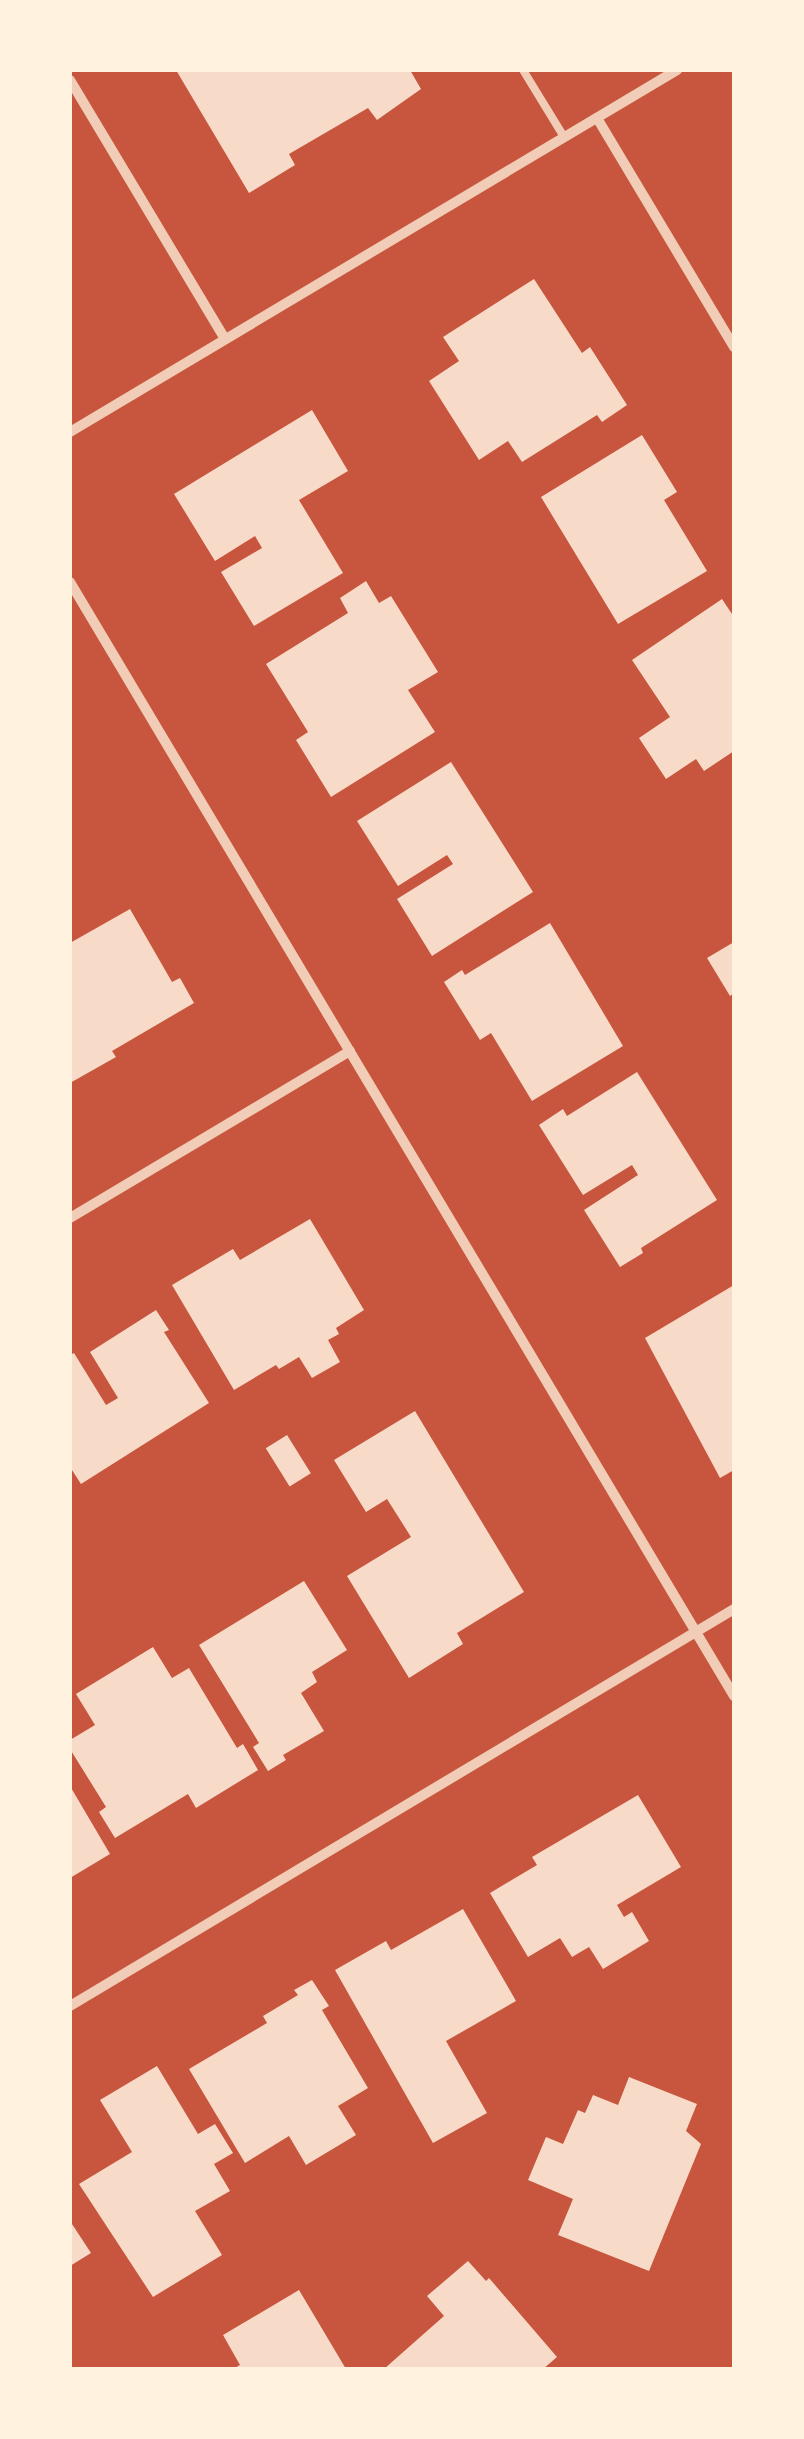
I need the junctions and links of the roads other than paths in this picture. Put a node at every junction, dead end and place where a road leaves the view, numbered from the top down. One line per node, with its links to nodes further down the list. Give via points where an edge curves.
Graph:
1 (523, 70): 5 (lane)
2 (677, 70): 4 (street)
3 (70, 80): 6 (street)
4 (597, 118): 5 (street); 7 (street)
5 (564, 137): 6 (street)
6 (225, 340): 8 (street)
7 (734, 347)
8 (70, 432)
9 (70, 582): 10 (street)
10 (350, 1051): 11 (street); 13 (street)
11 (70, 1218)
12 (734, 1609): 13 (street)
13 (696, 1632): 14 (street); 15 (street)
14 (734, 1696)
15 (70, 2006)

